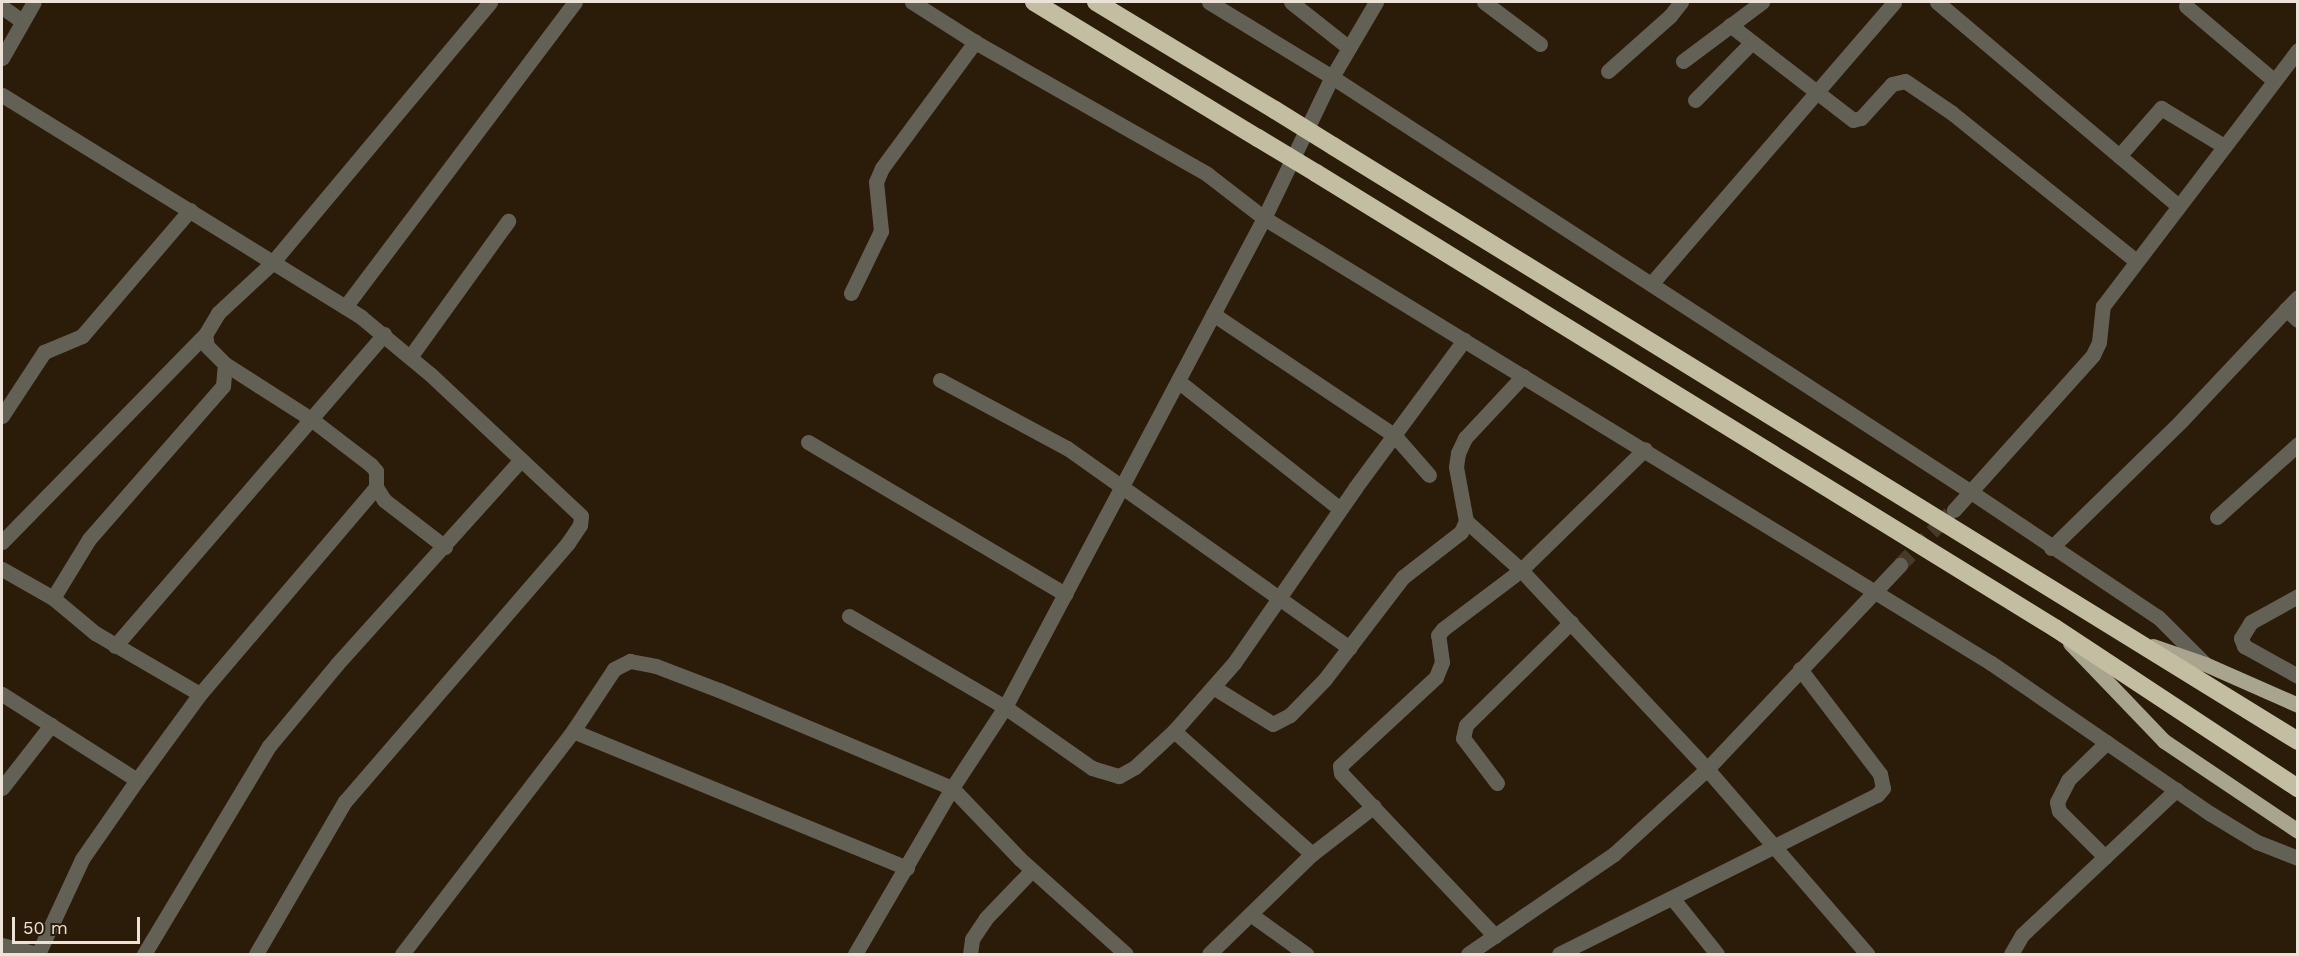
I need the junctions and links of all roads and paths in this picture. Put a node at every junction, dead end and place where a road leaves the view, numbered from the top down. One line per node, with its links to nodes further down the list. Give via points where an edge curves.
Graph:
1 (34, 2): 17 (street)
2 (490, 2): 39 (street)
3 (575, 2): 43 (street)
4 (912, 2): 19 (street)
5 (1034, 2): 83 (highway, bridge)
6 (1095, 2): 84 (highway, bridge)
7 (1209, 2): 27 (street)
8 (1291, 2): 22 (street)
9 (1376, 2): 22 (street)
10 (1484, 2): 21 (street)
11 (1681, 2): 26 (street)
12 (1762, 2): 18 (street)
13 (1894, 2): 30 (street)
14 (1937, 2): 33 (street)
15 (2186, 6): 28 (street)
16 (2, 7): 17 (street)
17 (22, 21): 24 (street)
18 (1730, 25): 20 (street); 25 (street)
19 (975, 42): 36 (street, via 1206,174); 41 (street, via 882,168 876,182 881,231)
20 (1752, 42): 30 (street); 31 (street)
21 (1540, 44)
22 (1349, 48): 27 (street)
23 (2298, 50): 28 (street)
24 (2, 58)
25 (1683, 61)
26 (1608, 71)
27 (1332, 77): 36 (street); 40 (street)
28 (2272, 79): 32 (street)
29 (2, 94): 35 (street)
30 (1817, 95): 38 (street, via 1853,120 1861,118 1892,84 1905,81 1969,126); 40 (street)
31 (1695, 100)
32 (2222, 145): 33 (street, via 2161,108); 34 (street)
33 (2118, 156): 34 (street)
34 (2178, 206): 38 (street)
35 (190, 210): 39 (street); 55 (street, via 82,336 44,352)
36 (1264, 218): 45 (street); 49 (street)
37 (508, 221): 50 (street)
38 (2136, 261): 65 (street, via 2103,306 2099,342 2093,355)
39 (272, 263): 43 (street); 48 (street, via 218,313)
40 (1651, 284): 65 (street)
41 (851, 293)
42 (2298, 297): 44 (street)
43 (345, 307): 47 (street)
44 (2286, 309): 46 (street); 72 (street, via 2181,421)
45 (1213, 314): 54 (street); 57 (street)
46 (2298, 320)
47 (384, 334): 50 (street); 56 (street)
48 (205, 335): 51 (street, via 207,346); 70 (street)
49 (1464, 340): 52 (street); 57 (street)
50 (410, 357): 61 (street)
51 (225, 364): 56 (street); 79 (street, via 224,386 89,539)
52 (1523, 376): 60 (street); 69 (street, via 1465,438 1458,453 1456,467)
53 (940, 380): 63 (street, via 1043,433)
54 (1178, 381): 63 (street); 66 (street)
55 (2, 416)
56 (310, 419): 64 (street, via 371,465 376,471); 85 (street)
57 (1394, 435): 62 (street); 66 (street)
58 (808, 442): 77 (street)
59 (2298, 444): 68 (street)
60 (1645, 449): 75 (street); 76 (street)
61 (520, 461): 71 (street); 121 (street, via 575,509 581,516 580,525 345,801)
62 (1429, 475)
63 (1122, 485): 77 (street); 80 (street)
64 (375, 487): 71 (street, via 384,500); 92 (street)
65 (1971, 492): 67 (street); 72 (street)
66 (1340, 509): 80 (street)
67 (1954, 510)
68 (2217, 517)
69 (1466, 521): 75 (street); 86 (street, via 1461,532 1403,577)
70 (2, 542)
71 (445, 547): 120 (street, via 337,664 269,746)
72 (2051, 548): 87 (street, via 2158,617)
73 (1900, 565): 76 (street)
74 (2, 569): 79 (street)
75 (1521, 570): 82 (street); 107 (street, via 1443,629 1438,635 1442,662 1436,677 1344,759 1341,773)
76 (1876, 591): 88 (street); 99 (street, via 2029,687)
77 (1065, 594): 94 (street)
78 (2298, 596): 89 (street, via 2251,622 2241,638 2244,646)
79 (53, 598): 85 (street, via 70,616)
80 (1279, 600): 86 (street); 90 (street)
81 (849, 616): 94 (street)
82 (1571, 622): 100 (street); 102 (street, via 1466,725 1463,738)
83 (2055, 628): 105 (highway); 108 (main road, via 2164,741)
84 (2133, 639): 87 (main road); 98 (highway)
85 (115, 646): 92 (street)
86 (1349, 648): 90 (street, via 1325,679 1282,722 1273,724)
87 (2205, 664): 93 (main road)
88 (1800, 669): 100 (street); 109 (street, via 1880,774 1883,788 1877,795)
89 (2298, 676)
90 (1213, 687): 97 (street)
91 (2, 694): 95 (street)
92 (200, 694): 101 (street)
93 (2298, 705)
94 (1005, 707): 97 (street, via 1092,768 1111,776 1119,777 1135,767); 104 (street)
95 (51, 725): 101 (street); 103 (street)
96 (573, 730): 104 (street, via 614,669 640,661); 113 (street); 122 (street)
97 (1174, 731): 110 (street)
98 (2298, 741)
99 (2106, 742): 106 (street); 111 (street, via 2068,780 2057,802 2059,811)
100 (1707, 769): 109 (street); 117 (street, via 1614,854)
101 (137, 780): 119 (street, via 82,860)
102 (1497, 783)
103 (2, 788)
104 (952, 788): 113 (street); 114 (street)
105 (2298, 788)
106 (2176, 790): 111 (street); 112 (street, via 2257,842)
107 (1374, 806): 110 (street); 117 (street)
108 (2298, 831)
109 (1774, 849): 115 (street); 131 (street)
110 (1312, 854): 116 (street)
111 (2105, 857): 132 (street, via 2022,936)
112 (2298, 858)
113 (907, 868): 123 (street)
114 (1032, 870): 124 (street, via 986,918 972,939); 125 (street)
115 (1673, 899): 129 (street); 130 (street)
116 (1250, 914): 126 (street); 127 (street)
117 (1495, 936): 128 (street)
118 (2, 945): 119 (street)
119 (37, 954)
120 (144, 954)
121 (256, 954)
122 (402, 954)
123 (855, 954)
124 (970, 954)
125 (1126, 954)
126 (1209, 954)
127 (1306, 954)
128 (1468, 954)
129 (1559, 954)
130 (1717, 954)
131 (1866, 954)
132 (2011, 954)

